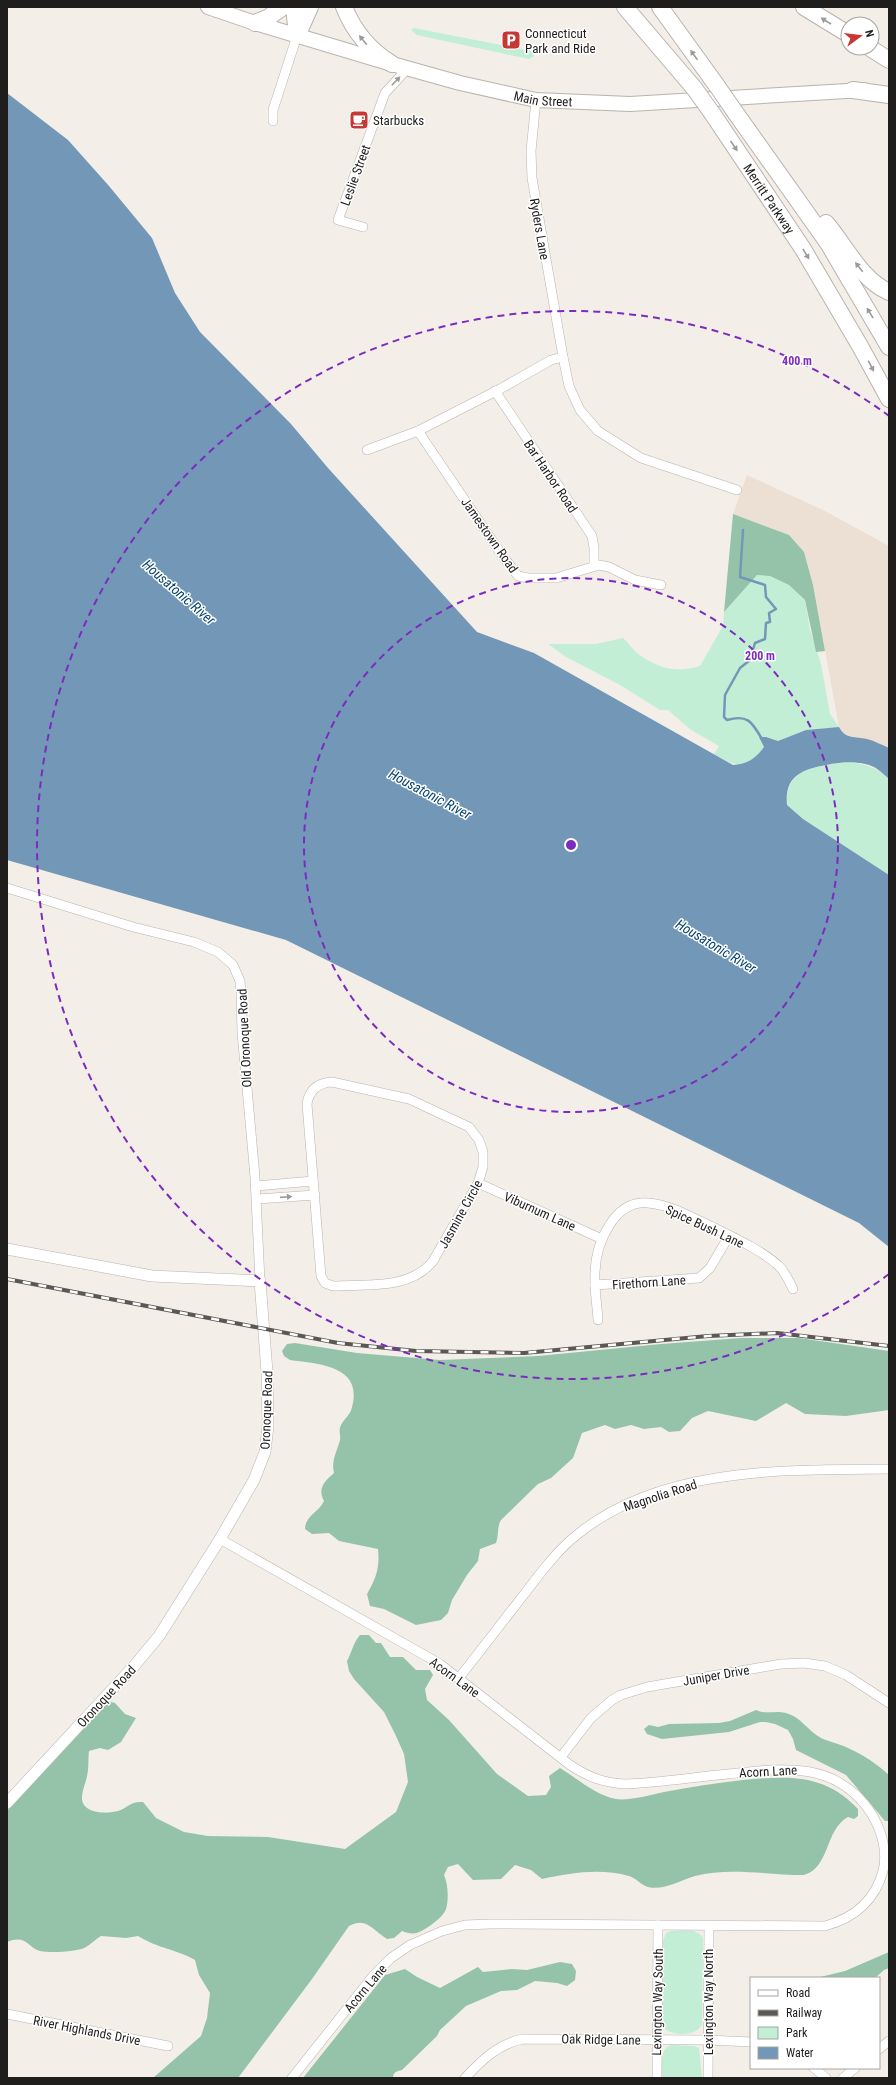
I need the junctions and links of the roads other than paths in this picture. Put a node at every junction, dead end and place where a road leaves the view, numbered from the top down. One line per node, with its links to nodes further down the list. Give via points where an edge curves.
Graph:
1 (209, 7): 10 (main road, Main Street)
2 (283, 7): 10 (highway)
3 (294, 7): 12 (highway)
4 (310, 7): 12 (highway)
5 (344, 7): 15 (highway, one-way to 5, via 366,43 351,24)
6 (625, 7): 17 (highway)
7 (637, 7): 17 (highway, Merritt Parkway)
8 (660, 7): 23 (highway, Merritt Parkway, one-way to 8, bridge)
9 (804, 7): 11 (highway, one-way to 9)
10 (255, 23): 12 (main road, Main Street)
11 (840, 29)
12 (297, 36): 15 (main road, Main Street); 22 (street, via 273,110)
13 (880, 54): 14 (highway)
14 (889, 60)
15 (392, 64): 16 (main road, Main Street)
16 (408, 68): 21 (main road, Main Street); 24 (street, Leslie Street, one-way to 16, via 338,220 385,93)
17 (694, 88): 29 (highway, Merritt Parkway, one-way to 29, bridge, via 803,249)
18 (853, 90): 19 (main road, Main Street); 20 (highway); 21 (main road, Main Street, via 630,104)
19 (889, 90)
20 (889, 95)
21 (536, 100): 27 (street, Ryders Lane, via 531,151 532,178)
22 (273, 121)
23 (757, 142): 25 (highway, one-way to 23, via 875,285 864,273 831,229); 26 (highway, Merritt Parkway, one-way to 23, via 828,243)
24 (363, 227)
25 (889, 292)
26 (889, 347)
27 (563, 357): 28 (street, via 551,360); 32 (street, Ryders Lane, via 575,400 586,419 598,432 641,458)
28 (495, 392): 30 (street); 33 (street, Bar Harbor Road, via 592,536)
29 (889, 399)
30 (418, 430): 31 (street); 33 (street, Jamestown Road, via 518,576 556,578)
31 (366, 450)
32 (737, 490)
33 (594, 566): 34 (street, Jamestown Road, via 609,567 635,580)
34 (661, 585)
35 (7, 888): 38 (street, Old Oronoque Road, via 120,923 194,942 218,952 233,965 240,981 242,1040)
36 (313, 1181): 37 (street, Jasmine Circle, via 308,1099 316,1087 332,1082 409,1099 469,1127 479,1140 483,1152 483,1167); 38 (street); 39 (street, Jasmine Circle)
37 (478, 1183): 39 (street, Jasmine Circle, via 433,1261 419,1274 399,1282 333,1286 323,1281 319,1270); 42 (street, Viburnum Lane)
38 (256, 1186): 40 (street, Old Oronoque Road)
39 (314, 1195): 40 (street, one-way to 39)
40 (257, 1199): 44 (street, Old Oronoque Road)
41 (729, 1236): 42 (street, Spice Bush Lane, via 673,1208 659,1204 637,1203 620,1211); 45 (street, Firethorn Lane, via 710,1268 699,1278); 46 (street, Spice Bush Lane, via 778,1266)
42 (602, 1239): 45 (street, Spice Bush Lane, via 595,1270)
43 (7, 1249): 44 (street, via 152,1276)
44 (260, 1281): 49 (street, Oronoque Road, via 268,1372 268,1426 265,1452 250,1488)
45 (595, 1285): 47 (street, Spice Bush Lane)
46 (793, 1289)
47 (598, 1320)
48 (889, 1469): 50 (street, Magnolia Road, via 800,1470 732,1476 667,1490 618,1509 591,1524 544,1568)
49 (220, 1539): 50 (street, Acorn Lane); 53 (street, Oronoque Road, via 149,1648)
50 (459, 1678): 52 (street, Acorn Lane)
51 (889, 1703): 52 (street, Juniper Drive, via 846,1675 825,1666 804,1663 781,1664 647,1687 621,1695 591,1718)
52 (560, 1757): 55 (street, Acorn Lane, via 591,1778 625,1784 772,1769 810,1771 840,1784 867,1807 883,1842 884,1866 875,1891 859,1910 848,1918 825,1926)
53 (7, 1803)
54 (658, 1925): 55 (street, Acorn Lane); 57 (street, Lexington Way South); 65 (street, Acorn Lane, via 477,1924 431,1935 400,1951 382,1966)
55 (709, 1926): 58 (street, Lexington Way North)
56 (7, 2014): 61 (street, River Highlands Drive)
57 (657, 2039): 58 (street, Oak Ridge Lane); 66 (street, Oak Ridge Lane, via 522,2039 493,2050); 67 (street, Lexington Way South)
58 (708, 2040): 60 (street, Oak Ridge Lane); 68 (street, Lexington Way North)
59 (889, 2041): 62 (street)
60 (750, 2042)
61 (168, 2046)
62 (880, 2048)
63 (815, 2069): 69 (street)
64 (854, 2069): 70 (street)
65 (292, 2078)
66 (465, 2078)
67 (657, 2078)
68 (708, 2078)
69 (826, 2078)
70 (843, 2078)

